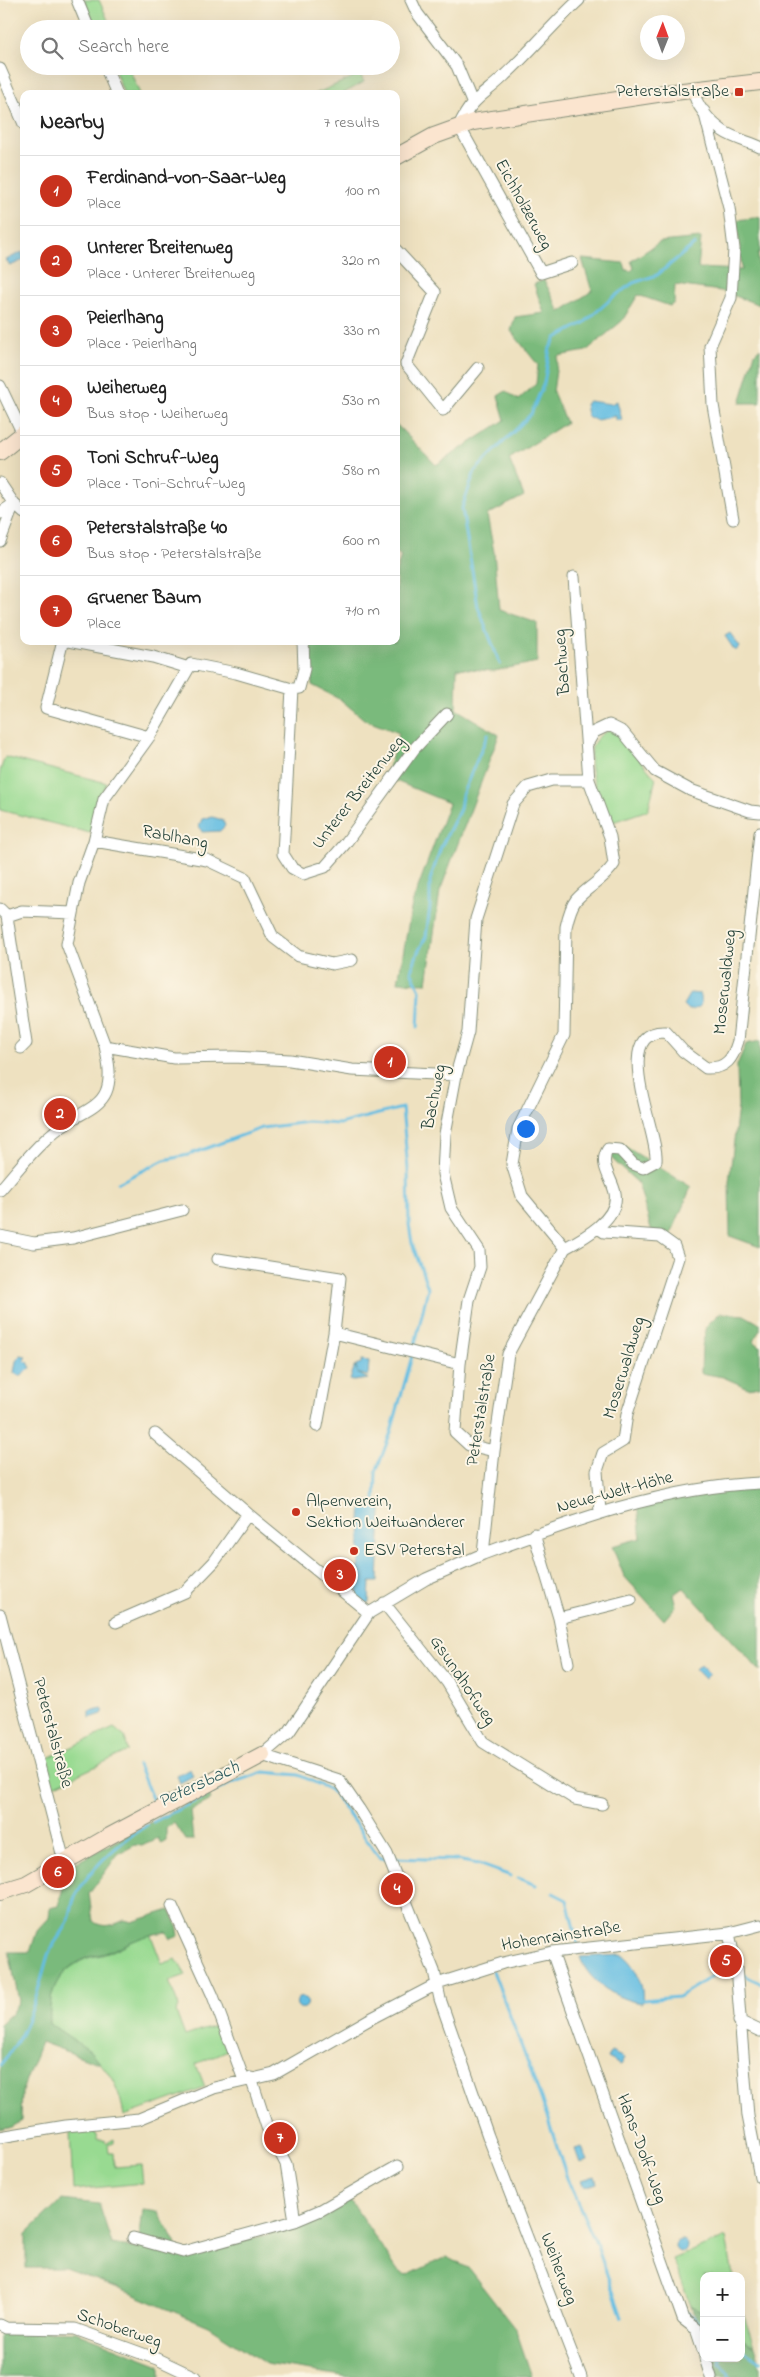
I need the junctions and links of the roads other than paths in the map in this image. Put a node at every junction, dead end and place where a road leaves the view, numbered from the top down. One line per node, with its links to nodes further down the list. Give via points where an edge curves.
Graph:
1 (77, 0): 4 (street)
2 (411, 0): 10 (street, via 457,66)
3 (579, 0): 10 (street, via 504,76)
4 (85, 20)
5 (0, 69): 12 (street)
6 (110, 75): 9 (street)
7 (760, 82): 8 (main road)
8 (693, 89): 11 (street, via 695,99); 13 (main road)
9 (116, 90)
10 (472, 102): 13 (street)
11 (704, 111): 14 (street, via 723,131); 27 (street, via 729,208 734,249 730,298 710,346 713,405)
12 (20, 115)
13 (459, 126): 15 (main road); 17 (street, Eichholzerweg, via 541,273)
14 (760, 147)
15 (400, 154)
16 (400, 254): 18 (street, via 435,292 406,364 443,410)
17 (572, 263)
18 (478, 368)
19 (0, 386): 20 (street)
20 (20, 426)
21 (20, 437): 22 (main road)
22 (0, 452)
23 (0, 483): 24 (street)
24 (14, 504): 25 (street); 26 (street); 28 (street)
25 (20, 509)
26 (0, 514)
27 (733, 519)
28 (0, 541)
29 (574, 577): 37 (street, Bachweg)
30 (62, 645): 36 (street, via 46,708)
31 (88, 645): 33 (street, via 153,657)
32 (303, 645): 34 (street, Unterer Breitenweg, via 304,669 299,688)
33 (188, 668): 34 (street, via 191,664 236,673); 36 (street)
34 (292, 689): 35 (street, Unterer Breitenweg, via 283,854 292,868 303,874 325,867 414,749)
35 (447, 714)
36 (149, 737): 41 (street, via 104,799)
37 (587, 744): 38 (street); 39 (street, via 594,732 609,725 623,732 655,772 690,790 750,812)
38 (589, 780): 47 (street, Bachweg, via 552,780 528,787 512,804 476,919 468,1032); 52 (street, via 610,837 614,864 606,876 576,900 569,914 566,926 564,1035 518,1129 512,1164 522,1196)
39 (760, 812)
40 (760, 833): 50 (street, Moserwaldweg, via 738,1040 733,1059 723,1066 706,1068 683,1051 666,1032 653,1034 642,1042 638,1054 642,1098 656,1160 643,1168 633,1164 620,1150 608,1149 604,1160 615,1201)
41 (94, 841): 43 (street, via 79,883); 44 (street, Rablhang, via 206,860 245,878 273,937 298,956 332,964)
42 (4, 912): 43 (street); 46 (street, via 26,1043)
43 (73, 913): 45 (street, via 66,944)
44 (352, 960)
45 (105, 1046): 47 (street, via 174,1058 290,1060 352,1070); 48 (street, via 108,1081 99,1103 41,1144)
46 (21, 1048)
47 (456, 1074): 55 (street, Bachweg, via 445,1134 443,1174 452,1208 479,1250 480,1268 470,1300)
48 (0, 1190)
49 (182, 1210): 51 (street, via 54,1241 34,1243)
50 (598, 1228): 52 (street, Moserwaldweg); 60 (street, Moserwaldweg, via 604,1232 660,1236 674,1246 678,1258 627,1414 623,1441 603,1453 597,1471)
51 (0, 1236)
52 (565, 1248): 58 (street, Peterstalstraße, via 508,1354)
53 (218, 1260): 54 (street, via 340,1278)
54 (334, 1333): 55 (street); 56 (street)
55 (460, 1364): 58 (street, Bachweg, via 455,1432 469,1445)
56 (317, 1426)
57 (154, 1434): 61 (street)
58 (494, 1451): 63 (street, Peterstalstraße)
59 (760, 1483): 60 (street, Neue-Welt-Höhe, via 724,1484)
60 (600, 1512): 62 (street, Neue-Welt-Höhe)
61 (248, 1514): 66 (street); 69 (street, via 214,1562 185,1592)
62 (534, 1534): 63 (street, Neue-Welt-Höhe); 68 (street)
63 (483, 1554): 65 (street, via 426,1579)
64 (631, 1600): 68 (street)
65 (384, 1604): 66 (street); 72 (street, Gsundhofweg, via 447,1682 483,1742 575,1799)
66 (369, 1613): 71 (street, via 289,1732)
67 (0, 1615): 73 (street, Peterstalstraße)
68 (559, 1618): 70 (street)
69 (116, 1622)
70 (568, 1663)
71 (262, 1754): 73 (main road); 79 (street, Weiherweg, via 339,1780 388,1857)
72 (602, 1804)
73 (64, 1861): 74 (main road, via 26,1884)
74 (0, 1892)
75 (172, 1906): 82 (street)
76 (760, 1926): 77 (street, Hohenrainstraße)
77 (729, 1933): 78 (street, Hohenrainstraße); 80 (street, via 736,1968)
78 (552, 1952): 79 (street, Hohenrainstraße, via 503,1963); 89 (street, Hans-Dolf-Weg, via 683,2319 696,2329)
79 (437, 1984): 82 (street, Hohenrainstraße, via 274,2074); 92 (street, Weiherweg, via 488,2136)
80 (739, 2021): 81 (street); 85 (street, via 748,2116)
81 (760, 2032)
82 (247, 2079): 83 (street, Hohenrainstraße, via 214,2088 139,2119); 86 (street, via 286,2164)
83 (0, 2137)
84 (398, 2166): 86 (street, via 321,2210)
85 (760, 2177)
86 (295, 2221): 87 (street, via 183,2252)
87 (133, 2238)
88 (0, 2325): 91 (street, Schoberweg, via 6,2328 75,2329 157,2359)
89 (700, 2341)
90 (707, 2362): 93 (street)
91 (195, 2377)
92 (581, 2377)
93 (711, 2377)

